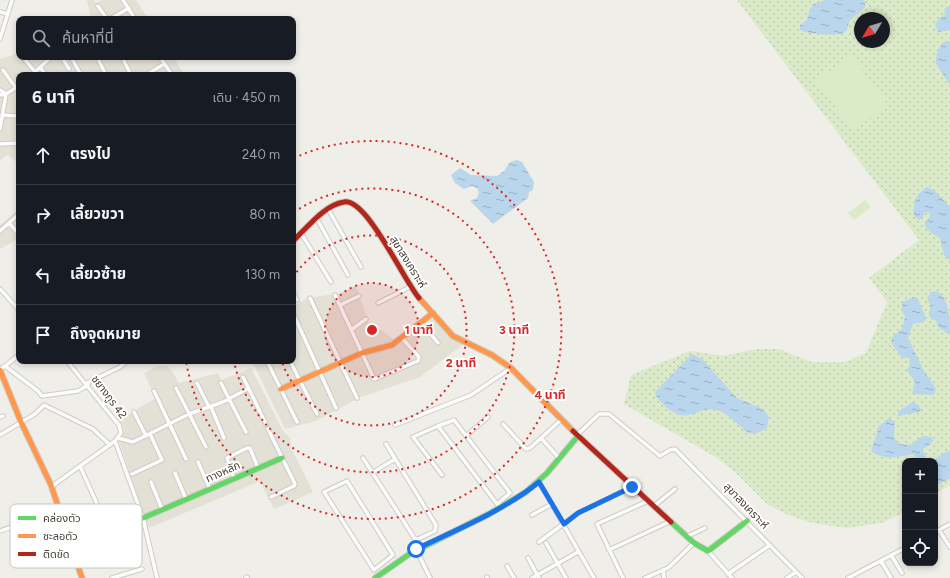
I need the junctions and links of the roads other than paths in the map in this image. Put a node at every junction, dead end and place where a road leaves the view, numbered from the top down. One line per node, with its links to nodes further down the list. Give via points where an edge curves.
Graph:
1 (12, 0): 6 (street)
2 (123, 0): 4 (street)
3 (98, 6): 7 (street)
4 (129, 8): 8 (street); 9 (street)
5 (0, 12): 6 (street)
6 (8, 14): 10 (street)
7 (105, 16)
8 (115, 16)
9 (134, 16)
10 (0, 39)
11 (25, 60): 22 (street)
12 (48, 60): 19 (street)
13 (64, 60): 20 (street)
14 (73, 60): 24 (street)
15 (98, 60): 25 (street)
16 (124, 60): 26 (street)
17 (162, 60): 18 (street)
18 (164, 64): 27 (street); 28 (street)
19 (40, 67): 22 (street); 23 (street)
20 (69, 68)
21 (3, 70): 29 (street)
22 (35, 72)
23 (44, 72)
24 (79, 72)
25 (104, 72)
26 (130, 72)
27 (151, 72)
28 (170, 72)
29 (16, 85)
30 (16, 88): 32 (street)
31 (0, 90): 32 (street)
32 (6, 94): 33 (street); 34 (street)
33 (0, 95)
34 (2, 115): 35 (street); 36 (street)
35 (16, 116)
36 (0, 129)
37 (16, 142): 38 (street)
38 (0, 144)
39 (328, 209): 41 (street, สุขาสงเคราะห์); 47 (street); 50 (street, สุขาสงเคราะห์, via 343,202 358,206 378,232)
40 (16, 217): 42 (street)
41 (317, 219): 45 (street, สุขาสงเคราะห์); 48 (street)
42 (10, 223): 43 (street); 44 (street)
43 (16, 230)
44 (0, 231)
45 (301, 233): 46 (street, สุขาสงเคราะห์); 49 (street)
46 (296, 238)
47 (361, 267)
48 (348, 275)
49 (331, 282)
50 (410, 287): 55 (street); 58 (street, สุขาสงเคราะห์)
51 (0, 289): 57 (street)
52 (335, 295): 56 (street)
53 (359, 296): 56 (street)
54 (310, 298): 67 (street)
55 (378, 303)
56 (340, 305): 62 (street)
57 (16, 307)
58 (433, 313): 61 (street); 73 (street, สุขาสงเคราะห์, via 454,336)
59 (366, 319): 62 (street)
60 (296, 320): 75 (street)
61 (421, 322): 63 (street); 64 (street)
62 (351, 330): 65 (street)
63 (402, 338): 65 (street, via 392,345); 65 (street, via 419,357 418,360 374,379)
64 (438, 343)
65 (362, 353): 67 (street)
66 (16, 357): 72 (street)
67 (341, 362): 75 (street); 86 (street)
68 (70, 364): 80 (street, ชยางกูร 42)
69 (124, 364): 80 (street)
70 (268, 364): 83 (street)
71 (292, 364): 77 (street)
72 (5, 366): 74 (street); 80 (street, via 42,396 78,391)
73 (512, 368): 93 (street, สุขาสงเคราะห์); 99 (street, via 471,395)
74 (0, 370): 94 (street)
75 (320, 372): 77 (street); 88 (street)
76 (243, 377): 82 (street)
77 (300, 381): 83 (street); 91 (street)
78 (197, 383): 87 (street)
79 (221, 383): 85 (street)
80 (87, 384): 110 (street, ชยางกูร 42, via 119,425 121,433)
81 (176, 388): 90 (street)
82 (249, 388): 85 (street); 97 (street)
83 (281, 389): 95 (street)
84 (154, 391): 96 (street)
85 (229, 398): 87 (street); 102 (street)
86 (357, 398)
87 (210, 407): 90 (street); 108 (street)
88 (336, 408)
89 (134, 412): 105 (street)
90 (189, 414): 96 (street); 113 (street)
91 (317, 414)
92 (488, 417): 106 (street)
93 (562, 419): 107 (street, สุขาสงเคราะห์); 109 (street)
94 (21, 422): 104 (street); 112 (street, via 44,405 93,429); 130 (street)
95 (297, 422)
96 (168, 423): 103 (street); 117 (street)
97 (266, 424)
98 (503, 424): 109 (street, via 526,449)
99 (395, 425)
100 (438, 426): 106 (street, via 454,420); 125 (street, via 413,437); 134 (street, via 497,504)
101 (268, 430): 114 (street)
102 (246, 432)
103 (150, 434): 105 (street); 124 (street, via 162,460)
104 (0, 435)
105 (146, 436): 110 (street, via 129,442)
106 (466, 436): 134 (street, via 510,493)
107 (577, 436): 116 (street); 129 (street, สุขาสงเคราะห์); 148 (street, สุขาสงเคราะห์, via 599,414 609,414 660,456 676,449)
108 (224, 438)
109 (541, 438): 116 (street)
110 (117, 440): 112 (street); 140 (street, ชยางกูร 42)
111 (386, 444): 118 (street)
112 (110, 445): 120 (street)
113 (206, 447)
114 (282, 458): 121 (street, ทางหลัก); 133 (street, via 295,485)
115 (363, 458): 123 (street)
116 (559, 458): 128 (street)
117 (186, 459)
118 (395, 459): 123 (street); 156 (street, via 436,525 436,529)
119 (198, 462): 132 (street)
120 (80, 466): 130 (street); 139 (street)
121 (258, 468): 126 (street, ทางหลัก); 126 (street, via 250,448 247,448 228,457)
122 (175, 473): 135 (street)
123 (372, 473): 156 (street, via 415,539)
124 (132, 474)
125 (442, 475)
126 (234, 478): 132 (street, ทางหลัก)
127 (151, 482): 143 (street)
128 (539, 482): 137 (street); 141 (street)
129 (632, 487): 136 (street, สุขาสงเคราะห์); 149 (street, via 578,513)
130 (52, 488): 138 (street)
131 (675, 488): 142 (street)
132 (210, 489): 135 (street, ทางหลัก)
133 (271, 497)
134 (505, 498): 137 (street)
135 (186, 499): 143 (street, ทางหลัก)
136 (648, 501): 142 (street, สุขาสงเคราะห์); 165 (street, via 597,524)
137 (509, 503): 158 (street)
138 (58, 504)
139 (97, 504)
140 (138, 504)
141 (552, 504): 145 (street); 149 (street)
142 (654, 506): 147 (street, สุขาสงเคราะห์)
143 (162, 510): 146 (street, ทางหลัก)
144 (142, 515): 146 (street, ชยางกูร 42)
145 (532, 515)
146 (143, 518): 185 (street, ชยางกูร 42)
147 (671, 521): 157 (street, สุขาสงเคราะห์); 165 (street)
148 (747, 521): 162 (street, สุขาสงเคราะห์); 167 (street)
149 (564, 524): 159 (street); 168 (street)
150 (950, 524): 153 (street)
151 (10, 528): 154 (street)
152 (705, 528): 157 (street)
153 (938, 530)
154 (0, 531)
155 (938, 532): 163 (street)
156 (429, 534): 158 (street)
157 (688, 536): 161 (street, สุขาสงเคราะห์)
158 (433, 541): 164 (street)
159 (539, 542)
160 (546, 543): 173 (street)
161 (694, 543): 167 (street, สุขาสงเคราะห์); 178 (street)
162 (770, 545): 179 (street, สุขาสงเคราะห์); 181 (street)
163 (950, 547)
164 (416, 549): 176 (street); 187 (street)
165 (609, 550): 192 (street)
166 (902, 550): 169 (street)
167 (708, 551): 181 (street)
168 (578, 552): 173 (street); 191 (street)
169 (891, 555): 171 (street); 180 (street)
170 (528, 558): 182 (street)
171 (881, 561): 198 (street); 199 (street)
172 (384, 562): 172 (street, via 393,555 347,481 324,492 374,570); 176 (street)
173 (558, 564): 182 (street); 190 (street)
174 (507, 566): 188 (street)
175 (79, 568): 183 (street)
176 (388, 568): 186 (street)
177 (142, 569): 184 (street)
178 (663, 570): 193 (street); 194 (street)
179 (796, 572): 196 (street); 197 (street, สุขาสงเคราะห์)
180 (902, 573)
181 (728, 574): 195 (street)
182 (538, 576): 189 (street)
183 (82, 578)
184 (112, 578)
185 (157, 578)
186 (375, 578)
187 (430, 578)
188 (514, 578)
189 (532, 578)
190 (566, 578)
191 (594, 578)
192 (623, 578)
193 (645, 578)
194 (664, 578)
195 (732, 578)
196 (787, 578)
197 (802, 578)
198 (848, 578)
199 (891, 578)

